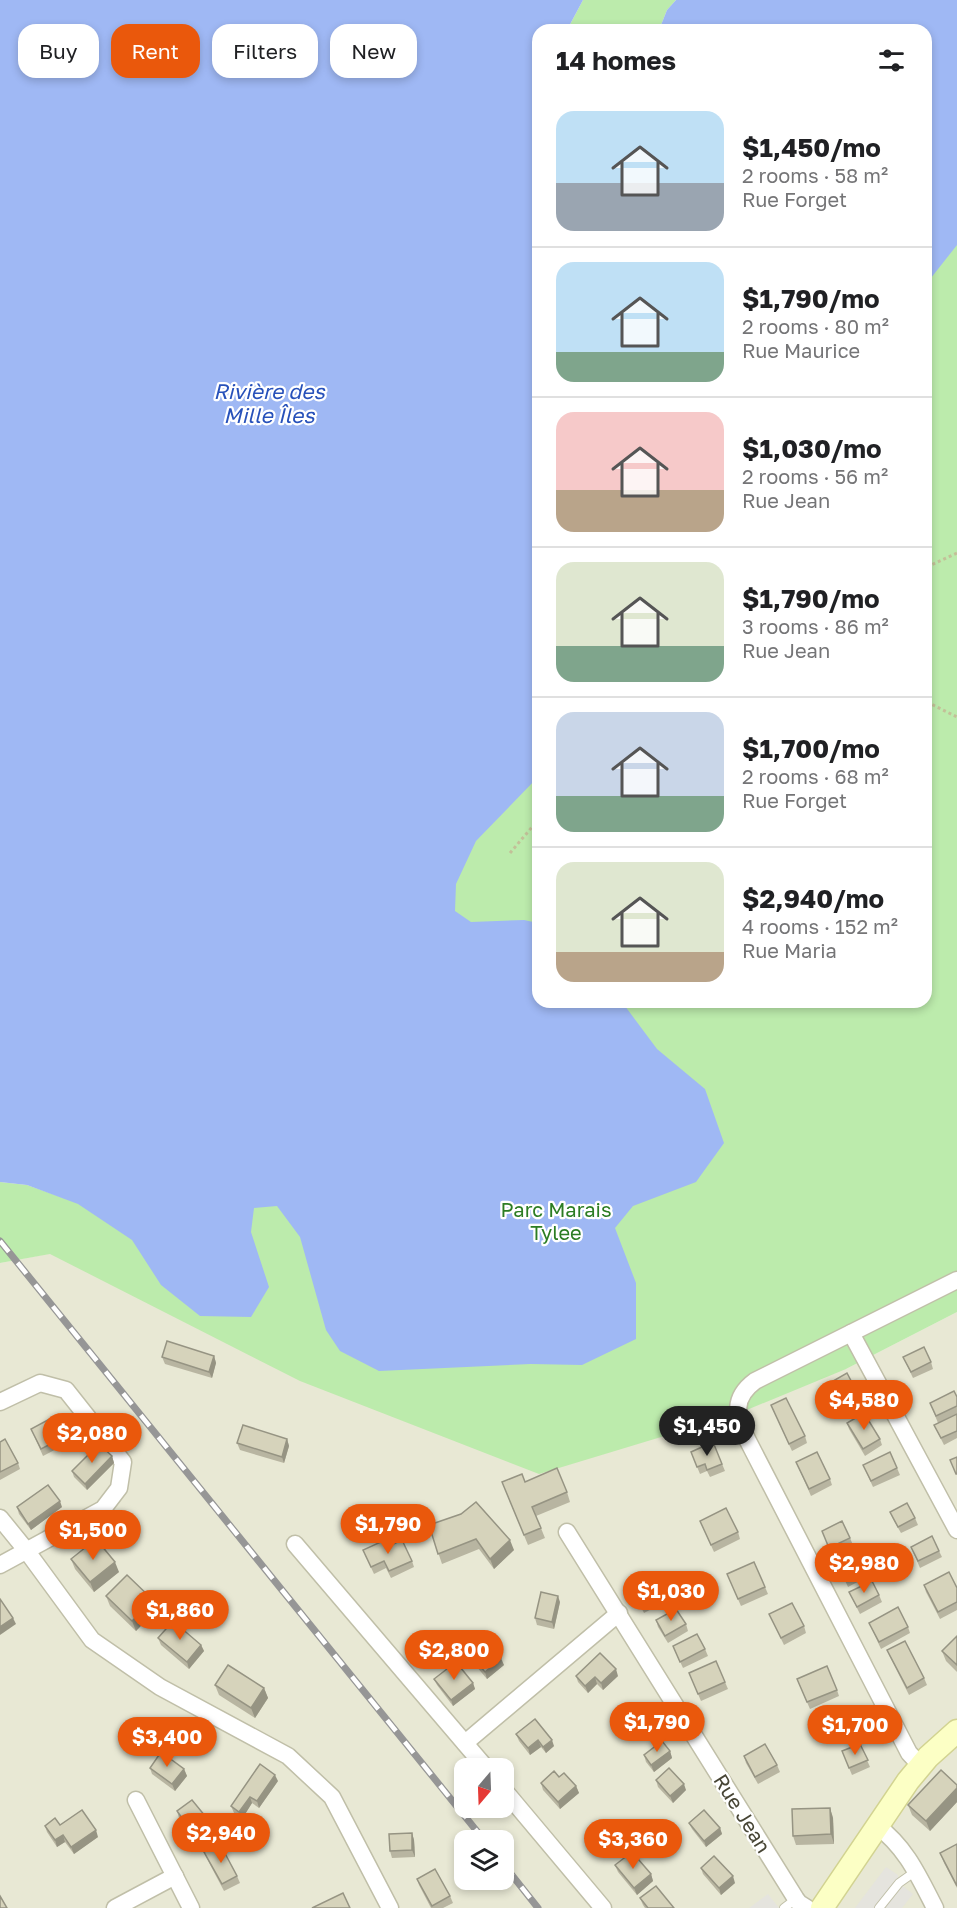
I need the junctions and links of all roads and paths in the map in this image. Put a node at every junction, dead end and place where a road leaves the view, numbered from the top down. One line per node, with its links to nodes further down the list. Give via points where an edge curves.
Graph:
1 (957, 553): 2 (path)
2 (932, 565)
3 (932, 704): 4 (path)
4 (957, 717)
5 (532, 827): 6 (path)
6 (510, 853)
7 (957, 1280): 8 (street)
8 (851, 1333): 11 (street); 20 (street, via 754,1381 741,1397 738,1416 909,1753)
9 (0, 1402): 14 (street, via 40,1383 66,1390 123,1462 119,1488 103,1509)
10 (0, 1518): 14 (street)
11 (957, 1530)
12 (567, 1532): 16 (street, Rue Jean)
13 (295, 1544): 18 (street)
14 (26, 1550): 15 (street); 29 (street, via 92,1640 160,1687 288,1756 332,1797)
15 (0, 1565)
16 (618, 1613): 18 (street); 26 (street, Rue Jean)
17 (957, 1731): 20 (main road)
18 (465, 1743): 19 (street)
19 (478, 1758)
20 (921, 1766): 23 (main road)
21 (136, 1800): 25 (street)
22 (514, 1802): 30 (street)
23 (877, 1826): 24 (street, via 899,1846); 31 (main road)
24 (916, 1871): 32 (lane, via 898,1883); 33 (street)
25 (175, 1876): 27 (street); 28 (street)
26 (796, 1905)
27 (115, 1908)
28 (191, 1908)
29 (390, 1908)
30 (603, 1908)
31 (822, 1908)
32 (879, 1908)
33 (935, 1908)

